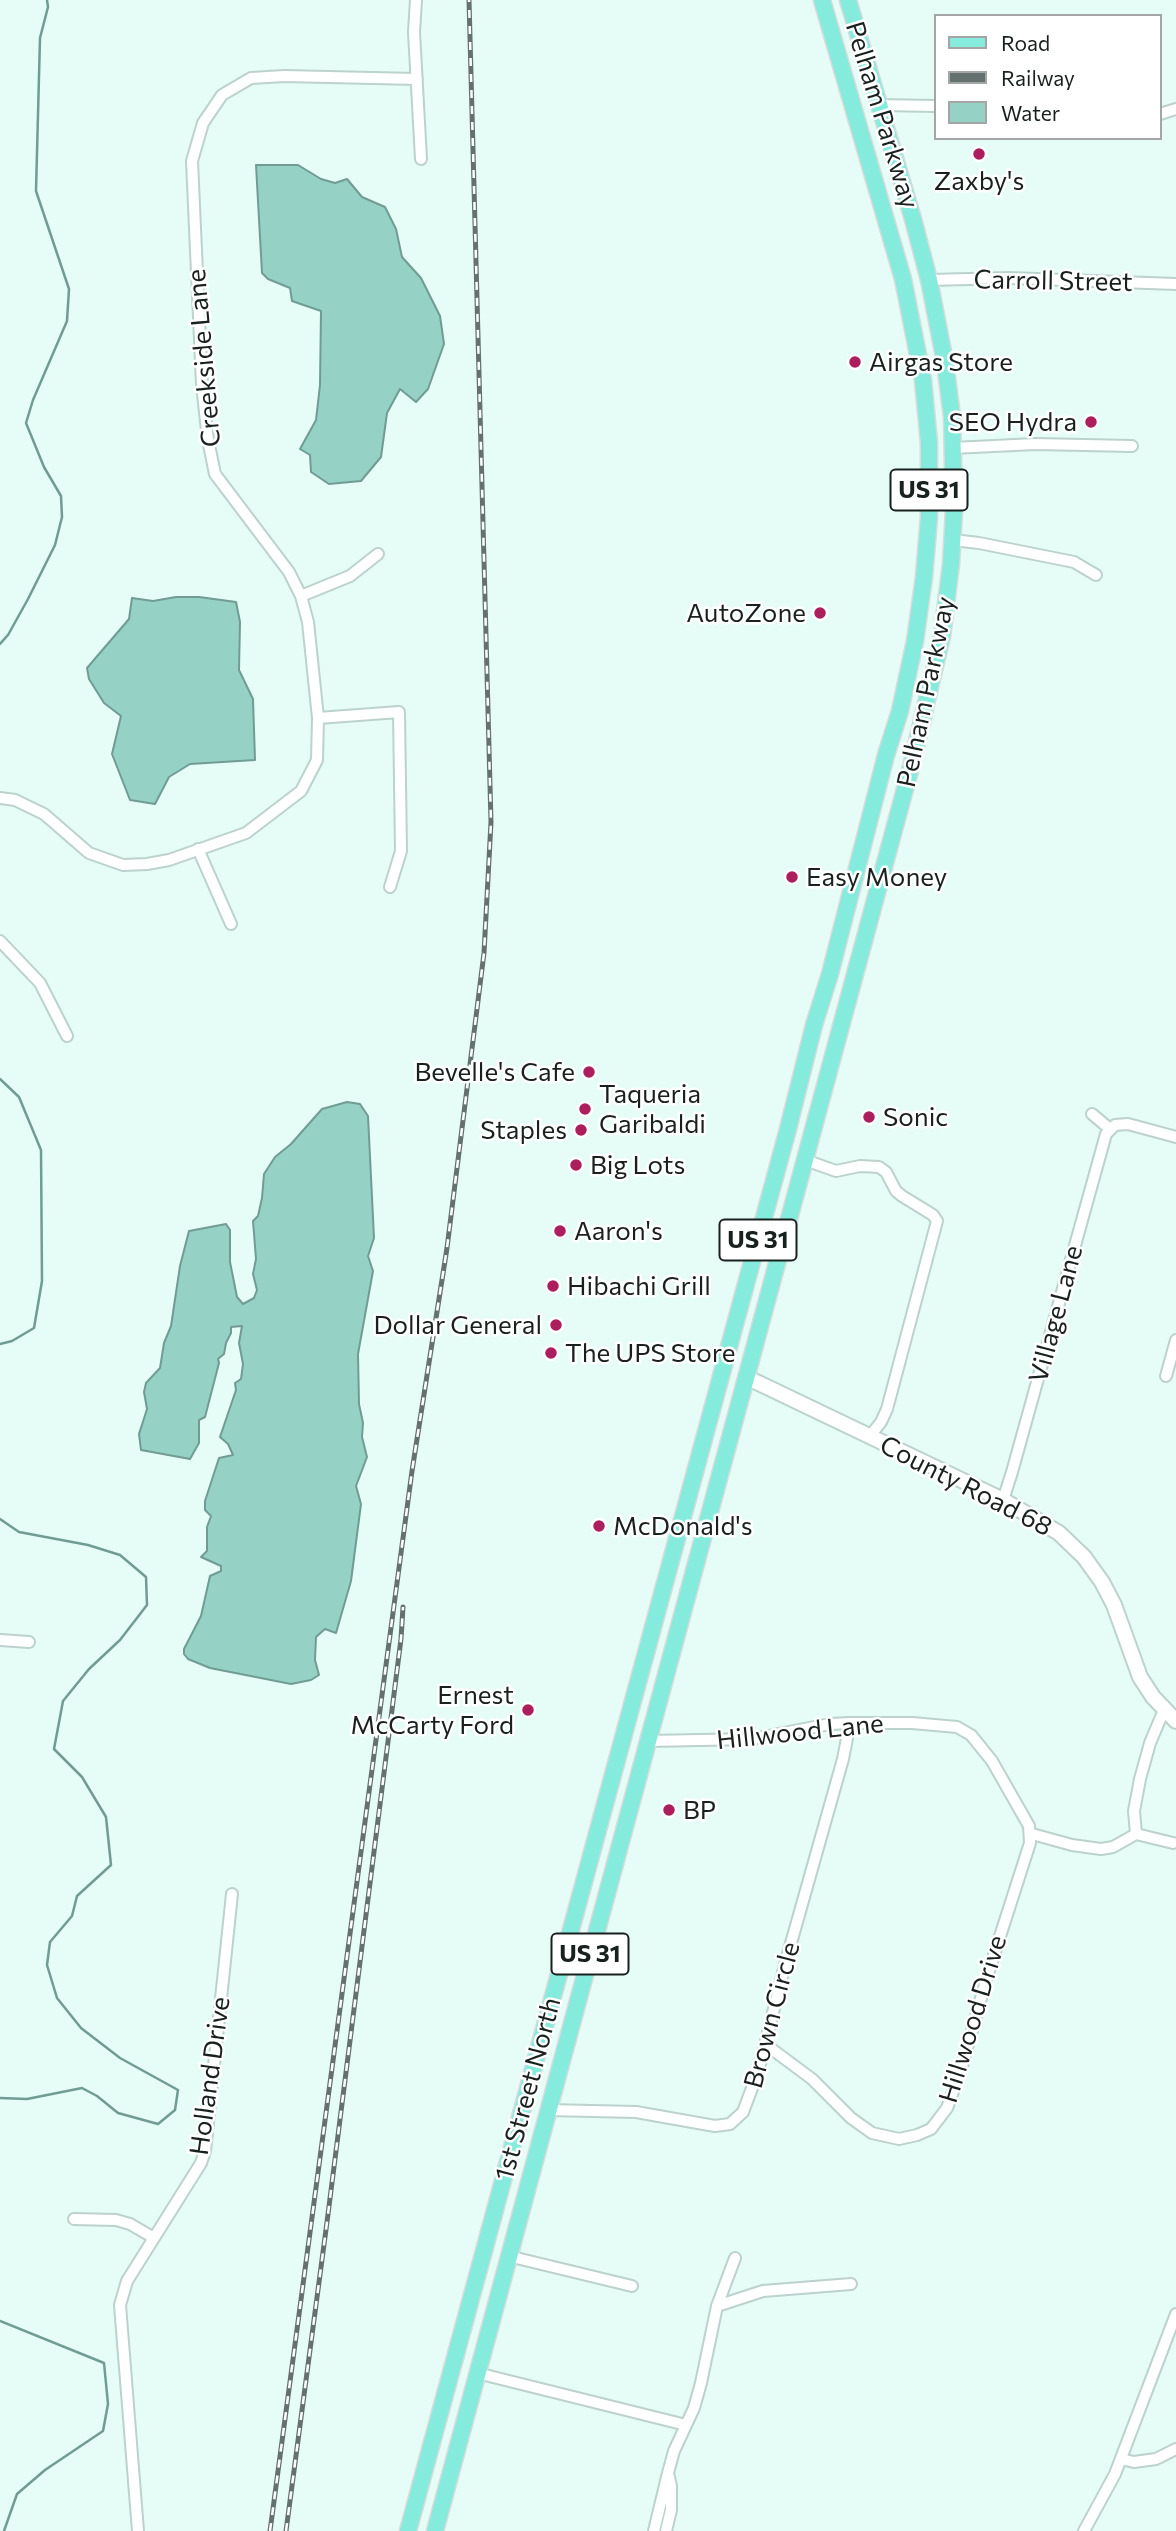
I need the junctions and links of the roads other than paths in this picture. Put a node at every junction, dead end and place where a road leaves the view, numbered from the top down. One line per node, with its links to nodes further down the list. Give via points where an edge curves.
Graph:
1 (416, 0): 4 (street)
2 (822, 0): 7 (main road, Pelham Parkway / US 31)
3 (848, 0): 5 (main road, Pelham Parkway / US 31)
4 (417, 79): 8 (street); 20 (street, Creekside Lane, via 251,78 222,95 203,123 192,161 202,385 215,474 289,572)
5 (879, 105): 6 (street); 7 (main road); 10 (main road, Pelham Parkway / US 31)
6 (934, 106)
7 (854, 107): 9 (main road, Pelham Parkway / US 31)
8 (421, 159)
9 (903, 278): 10 (main road); 12 (main road, Pelham Parkway / US 31)
10 (929, 281): 11 (street, Carroll Street, via 1009,278); 13 (main road, Pelham Parkway / US 31)
11 (1176, 284)
12 (926, 414): 13 (main road); 16 (main road, Pelham Parkway / US 31, via 930,469)
13 (952, 417): 15 (main road, Pelham Parkway / US 31)
14 (1132, 446): 15 (street)
15 (953, 447): 17 (main road, Pelham Parkway / US 31)
16 (927, 537): 17 (main road); 21 (main road, Pelham Parkway / US 31)
17 (953, 540): 19 (street, via 1074,562); 22 (main road, Pelham Parkway / US 31)
18 (378, 554): 20 (street, via 349,576)
19 (1096, 575)
20 (301, 596): 23 (street, Creekside Lane)
21 (909, 672): 22 (main road); 24 (main road, Pelham Parkway / US 31)
22 (933, 678): 25 (main road, Pelham Parkway / US 31)
23 (318, 718): 27 (street, Creekside Lane, via 317,760 301,791 246,833); 28 (street, via 399,712 401,851)
24 (878, 786): 25 (main road); 31 (main road, Pelham Parkway / US 31)
25 (904, 792): 32 (main road, Pelham Parkway / US 31)
26 (0, 798): 27 (street, Creekside Lane, via 16,800 44,814 89,853 123,865 169,860)
27 (198, 849): 29 (street)
28 (390, 887)
29 (231, 924)
30 (0, 941): 33 (street, via 40,983)
31 (831, 967): 32 (main road); 35 (main road, Pelham Parkway / US 31)
32 (855, 975): 36 (main road, Pelham Parkway / US 31)
33 (67, 1036)
34 (1091, 1114): 37 (street)
35 (791, 1117): 36 (main road); 41 (main road, Pelham Parkway / US 31)
36 (814, 1121): 39 (main road, Pelham Parkway / US 31)
37 (1110, 1129): 38 (street, via 1128,1124); 47 (street, Village Lane, via 1102,1143)
38 (1176, 1136)
39 (804, 1160): 43 (main road, Pelham Parkway / US 31); 44 (street, via 836,1171 879,1167 896,1191 937,1221 887,1409)
40 (1176, 1340): 42 (street)
41 (724, 1363): 43 (main road); 45 (main road, 1st Street North / US 31)
42 (1167, 1376)
43 (746, 1377): 44 (street, County Road 68); 46 (main road, 1st Street North / US 31)
44 (870, 1436): 47 (street, County Road 68)
45 (690, 1489): 46 (main road); 48 (main road, 1st Street North / US 31)
46 (714, 1496): 49 (main road, 1st Street North / US 31)
47 (1003, 1500): 52 (street, County Road 68, via 1059,1532 1095,1570 1114,1605 1140,1677)
48 (658, 1607): 49 (main road); 55 (main road, 1st Street North / US 31)
49 (682, 1612): 56 (main road, 1st Street North / US 31)
50 (0, 1640): 51 (street)
51 (29, 1642)
52 (1164, 1710): 53 (street, County Road 68); 60 (street, via 1140,1779 1134,1811)
53 (1176, 1721)
54 (850, 1723): 56 (street, Hillwood Lane, via 747,1740); 59 (street, Hillwood Lane, via 912,1723 964,1730 1000,1774); 65 (street, Brown Circle)
55 (622, 1739): 56 (main road); 57 (main road, 1st Street North / US 31)
56 (648, 1741): 58 (main road, 1st Street North / US 31)
57 (599, 1827): 58 (main road); 63 (main road, 1st Street North / US 31)
58 (623, 1834): 64 (main road, 1st Street North / US 31)
59 (1031, 1834): 60 (street, via 1101,1849); 65 (street, Hillwood Drive, via 961,2070 942,2118 931,2129 899,2138 872,2133)
60 (1136, 1834): 61 (street)
61 (1173, 1843)
62 (232, 1894): 69 (street, Holland Drive, via 205,2151)
63 (562, 1965): 64 (main road); 66 (main road, 1st Street North / US 31)
64 (586, 1971): 67 (main road, 1st Street North / US 31)
65 (765, 2043): 67 (street, Brown Circle, via 747,2105 730,2124 704,2125 624,2111)
66 (524, 2103): 67 (main road); 70 (main road, 1st Street North / US 31)
67 (548, 2110): 71 (main road, 1st Street North / US 31)
68 (74, 2219): 69 (street, via 116,2220)
69 (154, 2238): 85 (street, Holland Drive, via 127,2281 120,2305)
70 (485, 2251): 71 (main road); 77 (main road, 1st Street North / US 31)
71 (508, 2256): 74 (street); 78 (main road, 1st Street North / US 31)
72 (735, 2258): 75 (street)
73 (851, 2284): 75 (street, via 763,2291)
74 (632, 2286)
75 (717, 2306): 79 (street, via 701,2384)
76 (1176, 2314): 81 (street)
77 (454, 2363): 78 (main road); 84 (main road, 1st Street North / US 31)
78 (477, 2373): 79 (street); 83 (main road, 1st Street North / US 31)
79 (686, 2425): 82 (street)
80 (1176, 2449): 81 (street, via 1148,2460)
81 (1121, 2459): 90 (street)
82 (668, 2473): 88 (street); 89 (street, via 671,2510)
83 (449, 2478): 84 (main road); 87 (main road, 1st Street North / US 31)
84 (421, 2485): 86 (main road, 1st Street North / US 31)
85 (138, 2531)
86 (408, 2531)
87 (435, 2531)
88 (654, 2531)
89 (666, 2531)
90 (1084, 2531)

